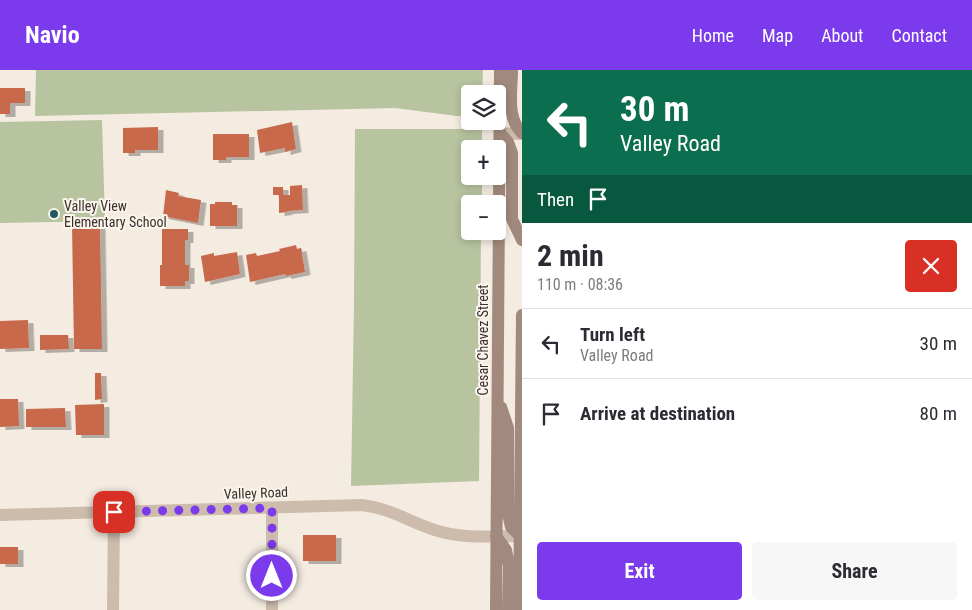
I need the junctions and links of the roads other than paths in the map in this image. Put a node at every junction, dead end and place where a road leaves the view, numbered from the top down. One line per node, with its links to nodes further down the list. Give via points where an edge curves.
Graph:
1 (500, 70): 3 (main road, Cesar Chavez Street)
2 (512, 70): 4 (main road, via 512,116)
3 (500, 133): 4 (street); 5 (main road, via 512,153 512,219); 7 (main road, Cesar Chavez Street)
4 (522, 134)
5 (522, 240)
6 (522, 315): 11 (main road, Cesar Chavez Street)
7 (498, 395): 11 (main road, Cesar Chavez Street); 11 (main road, via 508,428 508,514)
8 (272, 508): 9 (street, Valley Road); 11 (street, Valley Road, via 377,506 454,536); 13 (street)
9 (114, 512): 10 (street, Valley Road); 12 (street)
10 (0, 514)
11 (512, 536): 14 (main road, Cesar Chavez Street); 15 (main road, via 506,550); 16 (main road, Cesar Chavez Street)
12 (113, 610)
13 (272, 610)
14 (496, 610)
15 (508, 610)
16 (519, 610)

